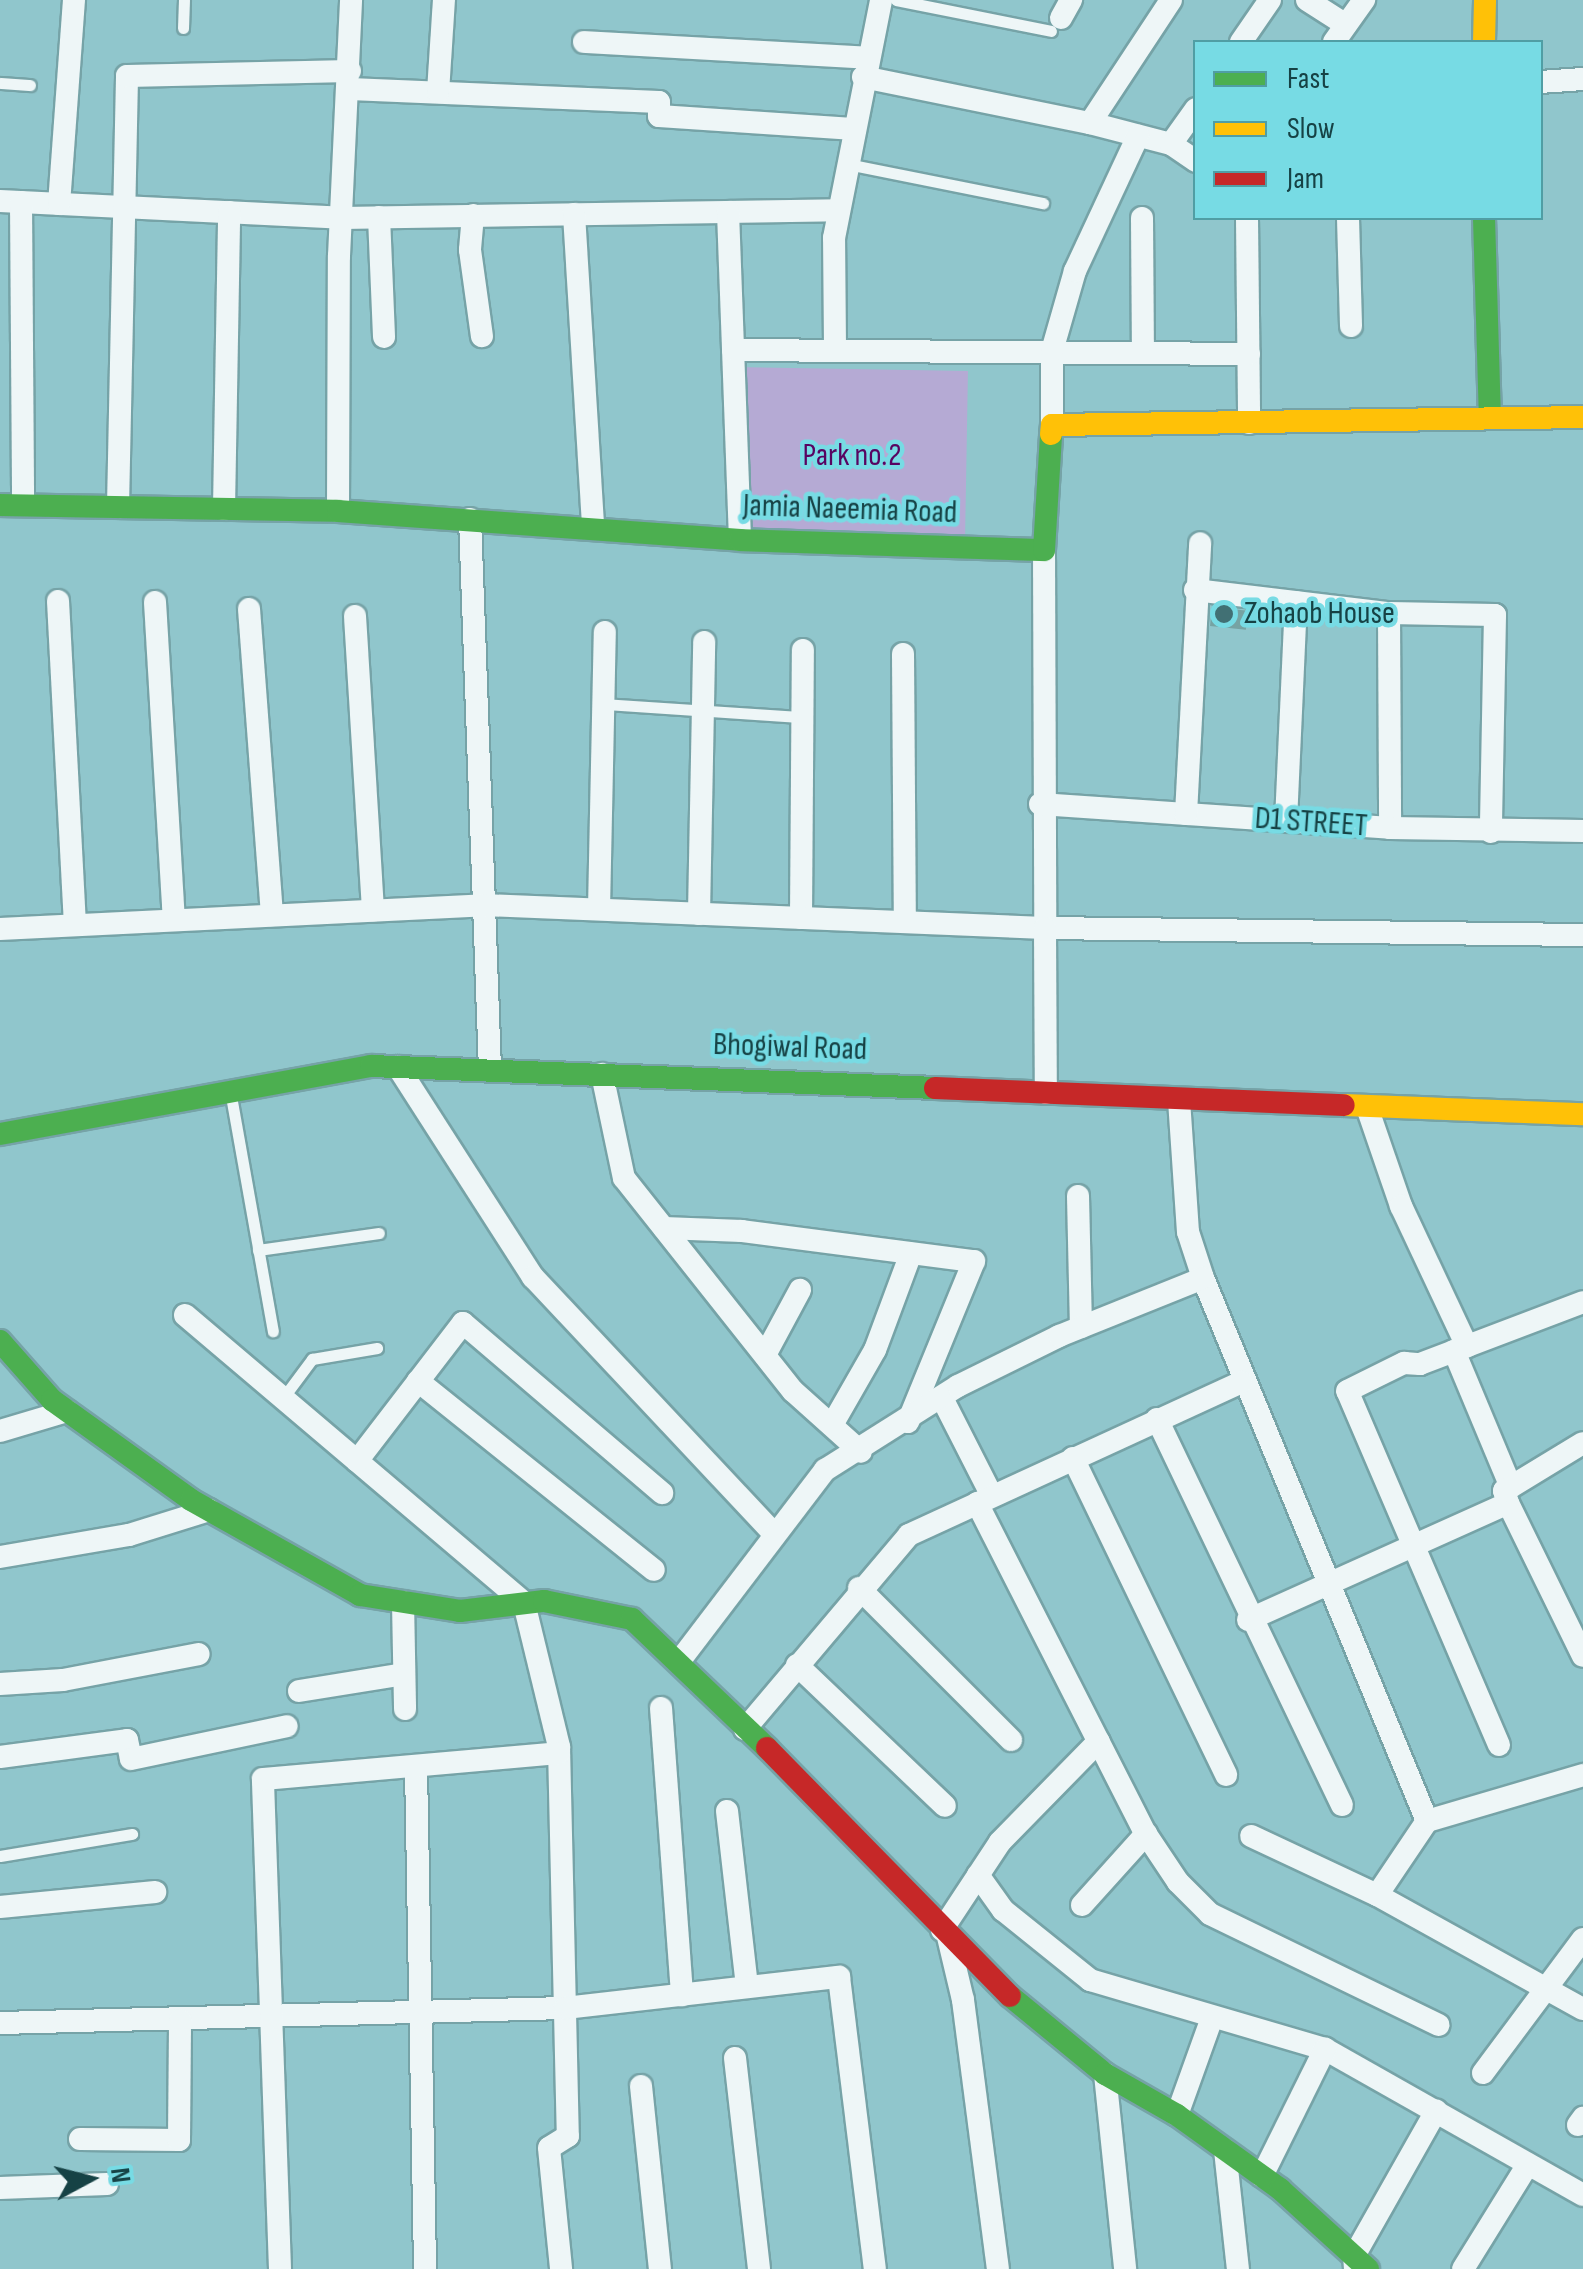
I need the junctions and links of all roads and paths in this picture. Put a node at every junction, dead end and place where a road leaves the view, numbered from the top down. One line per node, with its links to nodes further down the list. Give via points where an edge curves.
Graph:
1 (74, 0): 34 (street)
2 (184, 0): 13 (lane)
3 (352, 0): 20 (street)
4 (444, 0): 24 (street)
5 (881, 0): 18 (street)
6 (896, 0): 12 (lane)
7 (1170, 0): 26 (street)
8 (1270, 0): 15 (street)
9 (1307, 0): 14 (street)
10 (1364, 0): 14 (street)
11 (1485, 0): 16 (street)
12 (1061, 16)
13 (183, 28)
14 (1340, 34)
15 (1242, 40)
16 (1484, 40)
17 (584, 42): 18 (street)
18 (865, 67): 26 (street); 27 (street)
19 (1583, 79): 21 (street)
20 (350, 80): 24 (street); 35 (street, via 127,76); 42 (street)
21 (1543, 82)
22 (0, 83): 23 (lane)
23 (30, 85)
24 (438, 92): 27 (street, via 659,102 659,116)
25 (1193, 112): 29 (street)
26 (1090, 123): 28 (street)
27 (854, 129): 31 (street)
28 (1138, 136): 29 (street); 53 (street, via 1075,271)
29 (1171, 144): 30 (street)
30 (1193, 159)
31 (847, 164): 33 (lane); 36 (street)
32 (11, 201): 34 (street); 50 (street)
33 (1043, 203)
34 (59, 204): 35 (street)
35 (121, 207): 37 (street); 61 (street)
36 (839, 210): 38 (street); 51 (street)
37 (230, 212): 42 (street); 62 (street)
38 (728, 212): 39 (street); 52 (street)
39 (574, 214): 40 (street); 65 (street)
40 (473, 216): 41 (street); 48 (street, via 470,250)
41 (379, 217): 42 (street); 49 (street)
42 (342, 218): 63 (street)
43 (1142, 218): 54 (street)
44 (1247, 220): 55 (street)
45 (1348, 220): 47 (street)
46 (1484, 220): 57 (street)
47 (1351, 326)
48 (482, 336)
49 (384, 337)
50 (11, 339): 60 (street)
51 (835, 346): 52 (street); 53 (street)
52 (733, 350): 66 (street)
53 (1052, 351): 54 (street); 59 (street)
54 (1143, 352): 55 (street)
55 (1248, 354): 58 (street)
56 (1583, 417): 57 (street)
57 (1490, 418): 58 (street)
58 (1249, 423): 59 (street)
59 (1052, 425): 68 (street)
60 (11, 505): 61 (street, Jamia Naeemia Road)
61 (118, 507): 62 (street, Jamia Naeemia Road)
62 (224, 509): 63 (street, Jamia Naeemia Road)
63 (338, 511): 64 (street, Jamia Naeemia Road)
64 (470, 519): 65 (street, Jamia Naeemia Road); 89 (street)
65 (594, 525): 66 (street, Jamia Naeemia Road)
66 (740, 540): 68 (street, Jamia Naeemia Road)
67 (1200, 543): 69 (street)
68 (1044, 550): 83 (street)
69 (1195, 590): 72 (street); 84 (street)
70 (58, 601): 97 (street)
71 (155, 602): 95 (street)
72 (1296, 602): 74 (street); 85 (street)
73 (248, 609): 93 (street)
74 (1389, 613): 86 (street); 88 (street, via 1495,614)
75 (355, 616): 91 (street)
76 (606, 632): 80 (street)
77 (704, 642): 81 (street)
78 (803, 650): 82 (street)
79 (903, 654): 96 (street)
80 (604, 704): 81 (lane); 90 (street)
81 (702, 710): 82 (lane); 92 (street)
82 (802, 717): 94 (street)
83 (1040, 804): 84 (street, D1 STREET); 98 (street)
84 (1186, 814): 85 (street, D1 STREET)
85 (1286, 821): 86 (street, D1 STREET)
86 (1390, 828): 88 (street, D1 STREET)
87 (1583, 831): 88 (street, D1 STREET)
88 (1491, 832)
89 (484, 904): 90 (street); 91 (street); 102 (street)
90 (599, 909): 92 (street)
91 (372, 910): 93 (street)
92 (699, 914): 94 (street)
93 (272, 915): 95 (street)
94 (800, 918): 96 (street)
95 (174, 919): 97 (street)
96 (905, 922): 98 (street)
97 (75, 925): 99 (street)
98 (1045, 928): 100 (street); 105 (street)
99 (0, 929)
100 (1583, 935)
101 (398, 1067): 102 (street, Bhogiwal Road); 104 (street, Bhogiwal Road); 142 (street, via 533,1277)
102 (490, 1070): 103 (street, Bhogiwal Road)
103 (602, 1074): 105 (street, Bhogiwal Road); 111 (street, via 624,1178)
104 (231, 1092): 109 (street, Bhogiwal Road); 113 (lane)
105 (1046, 1093): 106 (street, Bhogiwal Road)
106 (1179, 1100): 107 (street, Bhogiwal Road); 115 (street, via 1188,1232)
107 (1368, 1110): 108 (street, Bhogiwal Road); 123 (street)
108 (1583, 1114)
109 (0, 1134)
110 (1078, 1196): 119 (street)
111 (664, 1228): 114 (street); 124 (street)
112 (379, 1233): 113 (lane)
113 (258, 1250): 120 (lane)
114 (911, 1253): 131 (street, via 974,1260); 132 (street, via 875,1350)
115 (1203, 1278): 119 (street); 126 (street)
116 (800, 1290): 124 (street)
117 (1583, 1302): 123 (street)
118 (185, 1315): 127 (street)
119 (1081, 1327): 128 (street)
120 (272, 1332)
121 (0, 1341): 129 (street)
122 (377, 1348): 127 (lane, via 312,1359)
123 (1460, 1349): 139 (street); 143 (street, via 1404,1363 1347,1391)
124 (766, 1356): 132 (street)
125 (418, 1381): 137 (street); 138 (street, via 463,1323); 145 (street)
126 (1242, 1382): 130 (street); 146 (street)
127 (283, 1398): 137 (street)
128 (942, 1398): 131 (street); 140 (street)
129 (67, 1411): 133 (street); 141 (street)
130 (1158, 1419): 136 (street); 150 (street)
131 (908, 1422): 135 (street)
132 (832, 1426): 135 (street)
133 (0, 1432)
134 (1583, 1443): 139 (street)
135 (861, 1452): 142 (street, via 825,1470)
136 (1073, 1458): 140 (street); 168 (street)
137 (357, 1461): 149 (street)
138 (662, 1493)
139 (1510, 1495): 143 (street); 152 (street)
140 (984, 1500): 147 (street, via 909,1535); 163 (street)
141 (208, 1510): 144 (street, via 129,1535); 148 (street, via 360,1596)
142 (774, 1534): 153 (street)
143 (1417, 1544): 146 (street); 164 (street)
144 (0, 1557)
145 (654, 1570)
146 (1325, 1586): 150 (street); 173 (street)
147 (860, 1588): 154 (street); 162 (street)
148 (404, 1602): 149 (street, via 460,1611); 155 (street)
149 (524, 1603): 153 (street, via 632,1619); 165 (street)
150 (1248, 1620): 171 (street)
151 (199, 1654): 156 (street, via 63,1680)
152 (1583, 1656)
153 (681, 1659): 161 (street)
154 (797, 1664): 161 (street); 170 (street)
155 (404, 1674): 157 (street); 159 (street)
156 (0, 1684)
157 (299, 1691)
158 (662, 1708): 187 (street)
159 (405, 1710)
160 (287, 1726): 166 (street, via 131,1759 128,1740)
161 (745, 1729): 183 (street)
162 (1010, 1740)
163 (1098, 1741): 175 (street); 178 (street, via 1000,1842)
164 (1499, 1745)
165 (560, 1754): 167 (street); 188 (street)
166 (0, 1757)
167 (416, 1766): 190 (street); 192 (street, via 263,1780)
168 (1226, 1775)
169 (1583, 1775): 173 (street)
170 (945, 1806)
171 (1342, 1806)
172 (728, 1811): 185 (street)
173 (1427, 1821): 180 (street)
174 (132, 1834): 177 (lane)
175 (1146, 1834): 181 (street); 195 (street, via 1210,1914)
176 (1252, 1836): 180 (street)
177 (0, 1856)
178 (978, 1875): 183 (street); 191 (street, via 1003,1910 1090,1980)
179 (155, 1892): 182 (street)
180 (1377, 1895): 186 (street)
181 (1082, 1905)
182 (0, 1907)
183 (945, 1934): 199 (street); 217 (street)
184 (1583, 1938): 186 (street)
185 (747, 1987): 187 (street); 216 (street, via 840,1977 843,1983)
186 (1545, 1988): 189 (street); 198 (street)
187 (682, 1995): 188 (street)
188 (565, 2008): 190 (street); 213 (street, via 568,2136 549,2148)
189 (1583, 2009)
190 (422, 2014): 192 (street); 212 (street)
191 (1212, 2018): 196 (street); 202 (street)
192 (276, 2019): 193 (street); 211 (street)
193 (180, 2020): 194 (street); 203 (street, via 179,2140)
194 (0, 2023)
195 (1439, 2024)
196 (1325, 2049): 201 (street); 206 (street)
197 (736, 2058): 215 (street)
198 (1483, 2073)
199 (1106, 2074): 202 (street); 218 (street)
200 (641, 2086): 214 (street)
201 (1436, 2111): 205 (street); 210 (street)
202 (1177, 2115): 204 (street)
203 (80, 2138)
204 (1225, 2150): 206 (street); 219 (street)
205 (1528, 2164): 209 (street); 220 (street)
206 (1262, 2176): 210 (street)
207 (107, 2184): 208 (street)
208 (0, 2188)
209 (1583, 2195)
210 (1359, 2265)
211 (280, 2269)
212 (425, 2269)
213 (561, 2269)
214 (660, 2269)
215 (759, 2269)
216 (875, 2269)
217 (998, 2269)
218 (1125, 2269)
219 (1238, 2269)
220 (1463, 2269)

